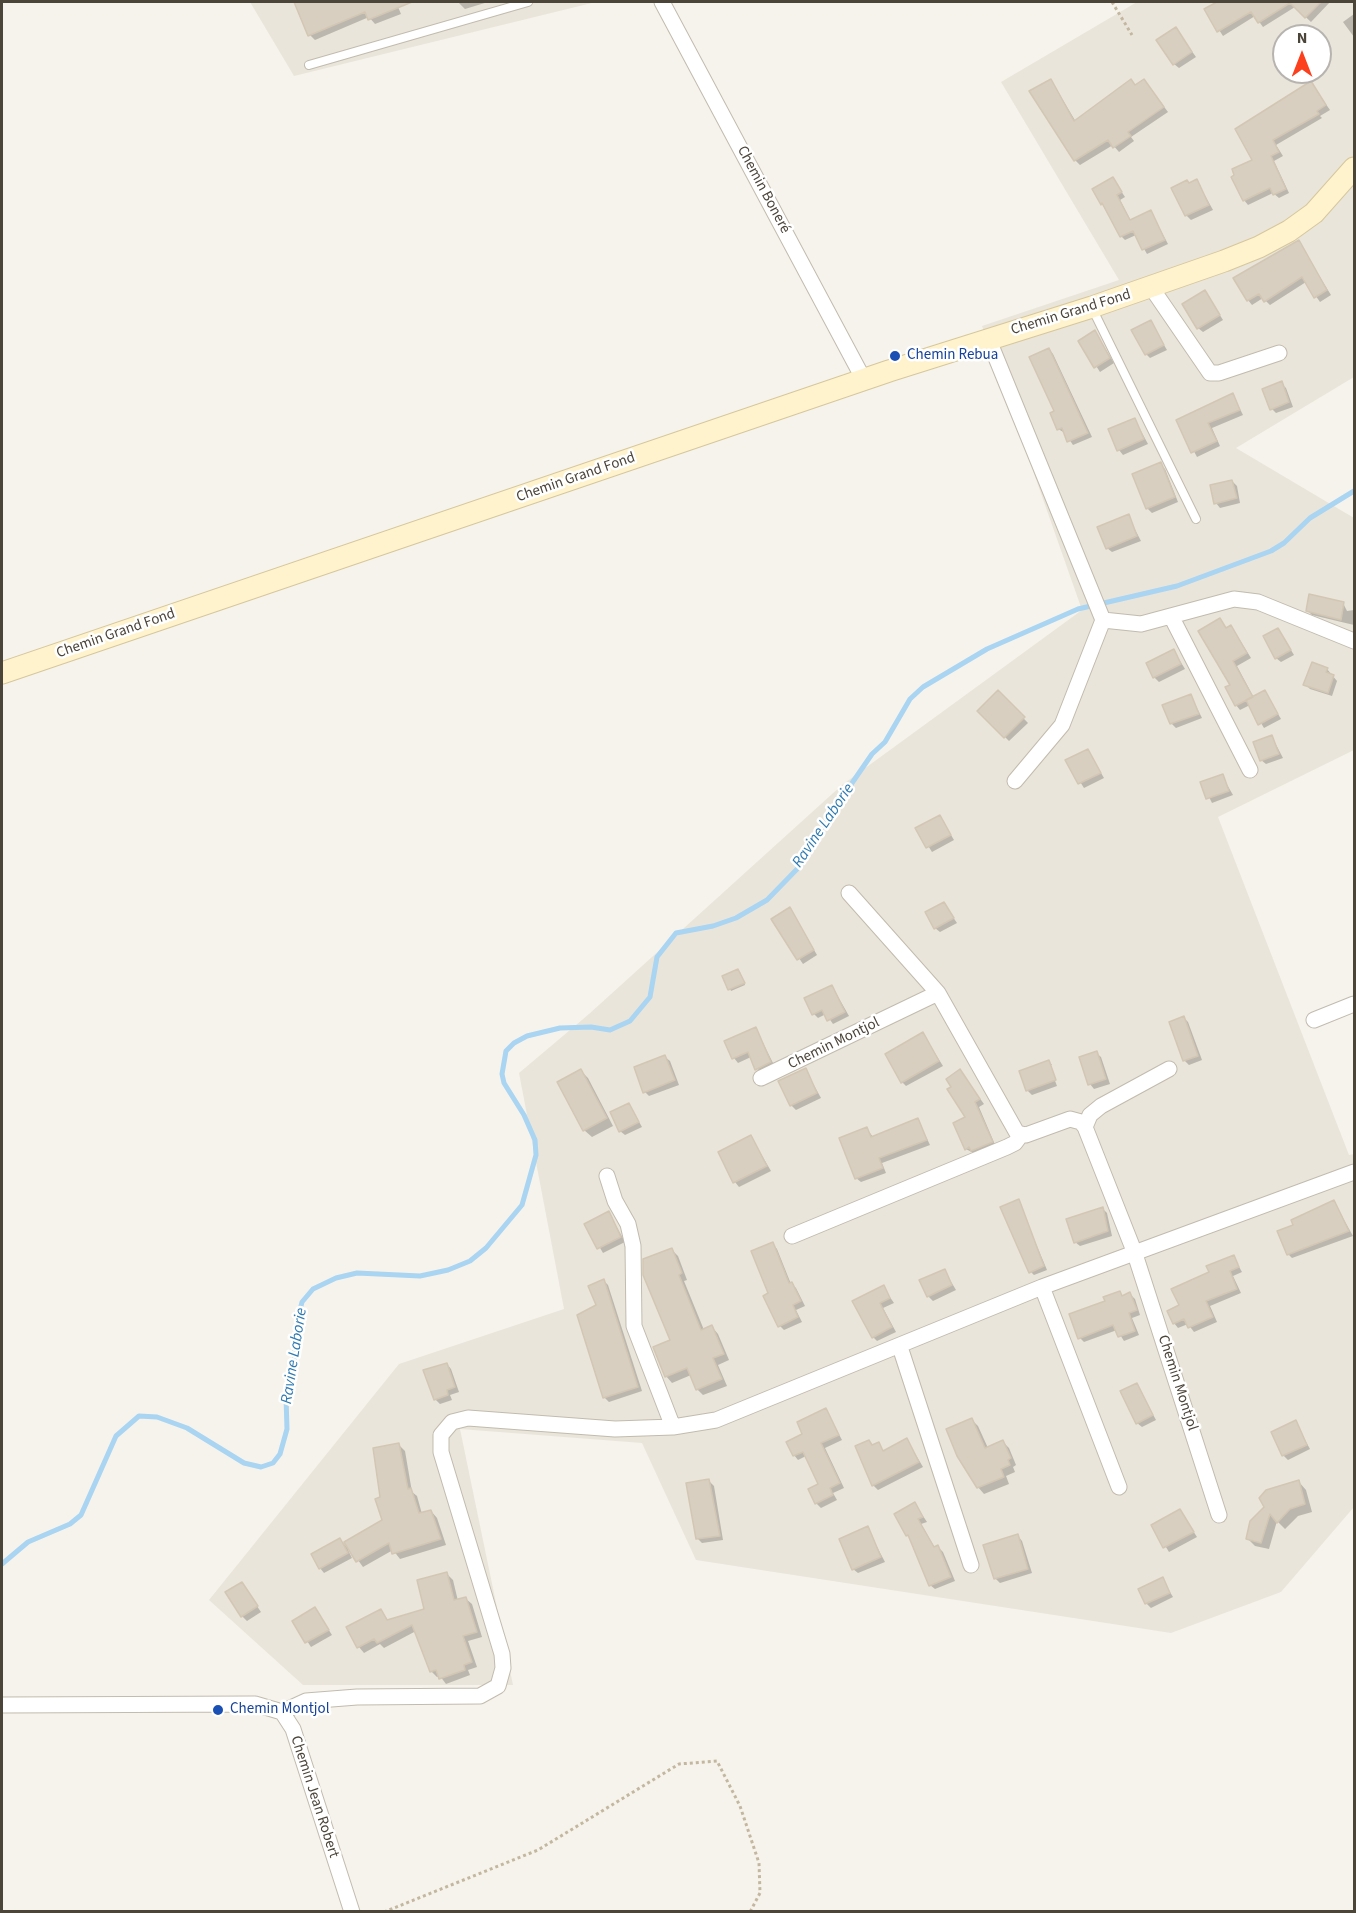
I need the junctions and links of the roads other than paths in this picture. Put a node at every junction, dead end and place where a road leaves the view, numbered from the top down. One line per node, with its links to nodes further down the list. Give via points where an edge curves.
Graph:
1 (528, 2): 3 (lane)
2 (662, 2): 9 (street, Chemin Boneré)
3 (309, 65)
4 (1354, 168): 5 (street, Chemin Grand Fond, via 1314,213 1289,231 1259,247)
5 (1151, 287): 6 (street, Chemin Grand Fond); 8 (street, Chemin Grand Fond, via 1210,373)
6 (1092, 308): 7 (street, Chemin Grand Fond); 10 (lane)
7 (988, 338): 9 (street, Chemin Grand Fond); 11 (street)
8 (1279, 353)
9 (864, 380): 14 (street, Chemin Grand Fond)
10 (1196, 519)
11 (1101, 616): 12 (street, via 1141,624); 16 (street, via 1062,725)
12 (1171, 616): 13 (street, via 1234,599 1258,602); 15 (street)
13 (1354, 641)
14 (2, 673)
15 (1250, 770)
16 (1015, 781)
17 (849, 893): 18 (street)
18 (938, 993): 22 (street, Chemin Montjol); 24 (street, via 1011,1126)
19 (1354, 1004): 20 (street)
20 (1314, 1020)
21 (1169, 1069): 23 (street, via 1101,1106 1090,1115)
22 (761, 1078)
23 (1085, 1127): 24 (street, via 1075,1119 1064,1119); 28 (street, Chemin Montjol)
24 (1021, 1136): 27 (street, via 1007,1147)
25 (1354, 1172): 28 (street)
26 (607, 1176): 31 (street, via 633,1246 634,1326)
27 (792, 1236)
28 (1134, 1251): 29 (street); 33 (street, Chemin Montjol)
29 (1042, 1287): 30 (street); 32 (street)
30 (900, 1347): 31 (street, via 716,1420); 34 (street)
31 (673, 1427): 36 (street, via 615,1429 468,1418 452,1422 441,1435 441,1452 502,1654 498,1686 480,1696 306,1701)
32 (1119, 1487)
33 (1219, 1515)
34 (971, 1566)
35 (2, 1705): 36 (street, via 255,1704)
36 (282, 1712): 37 (street, Chemin Jean Robert, via 292,1729)
37 (352, 1911)

